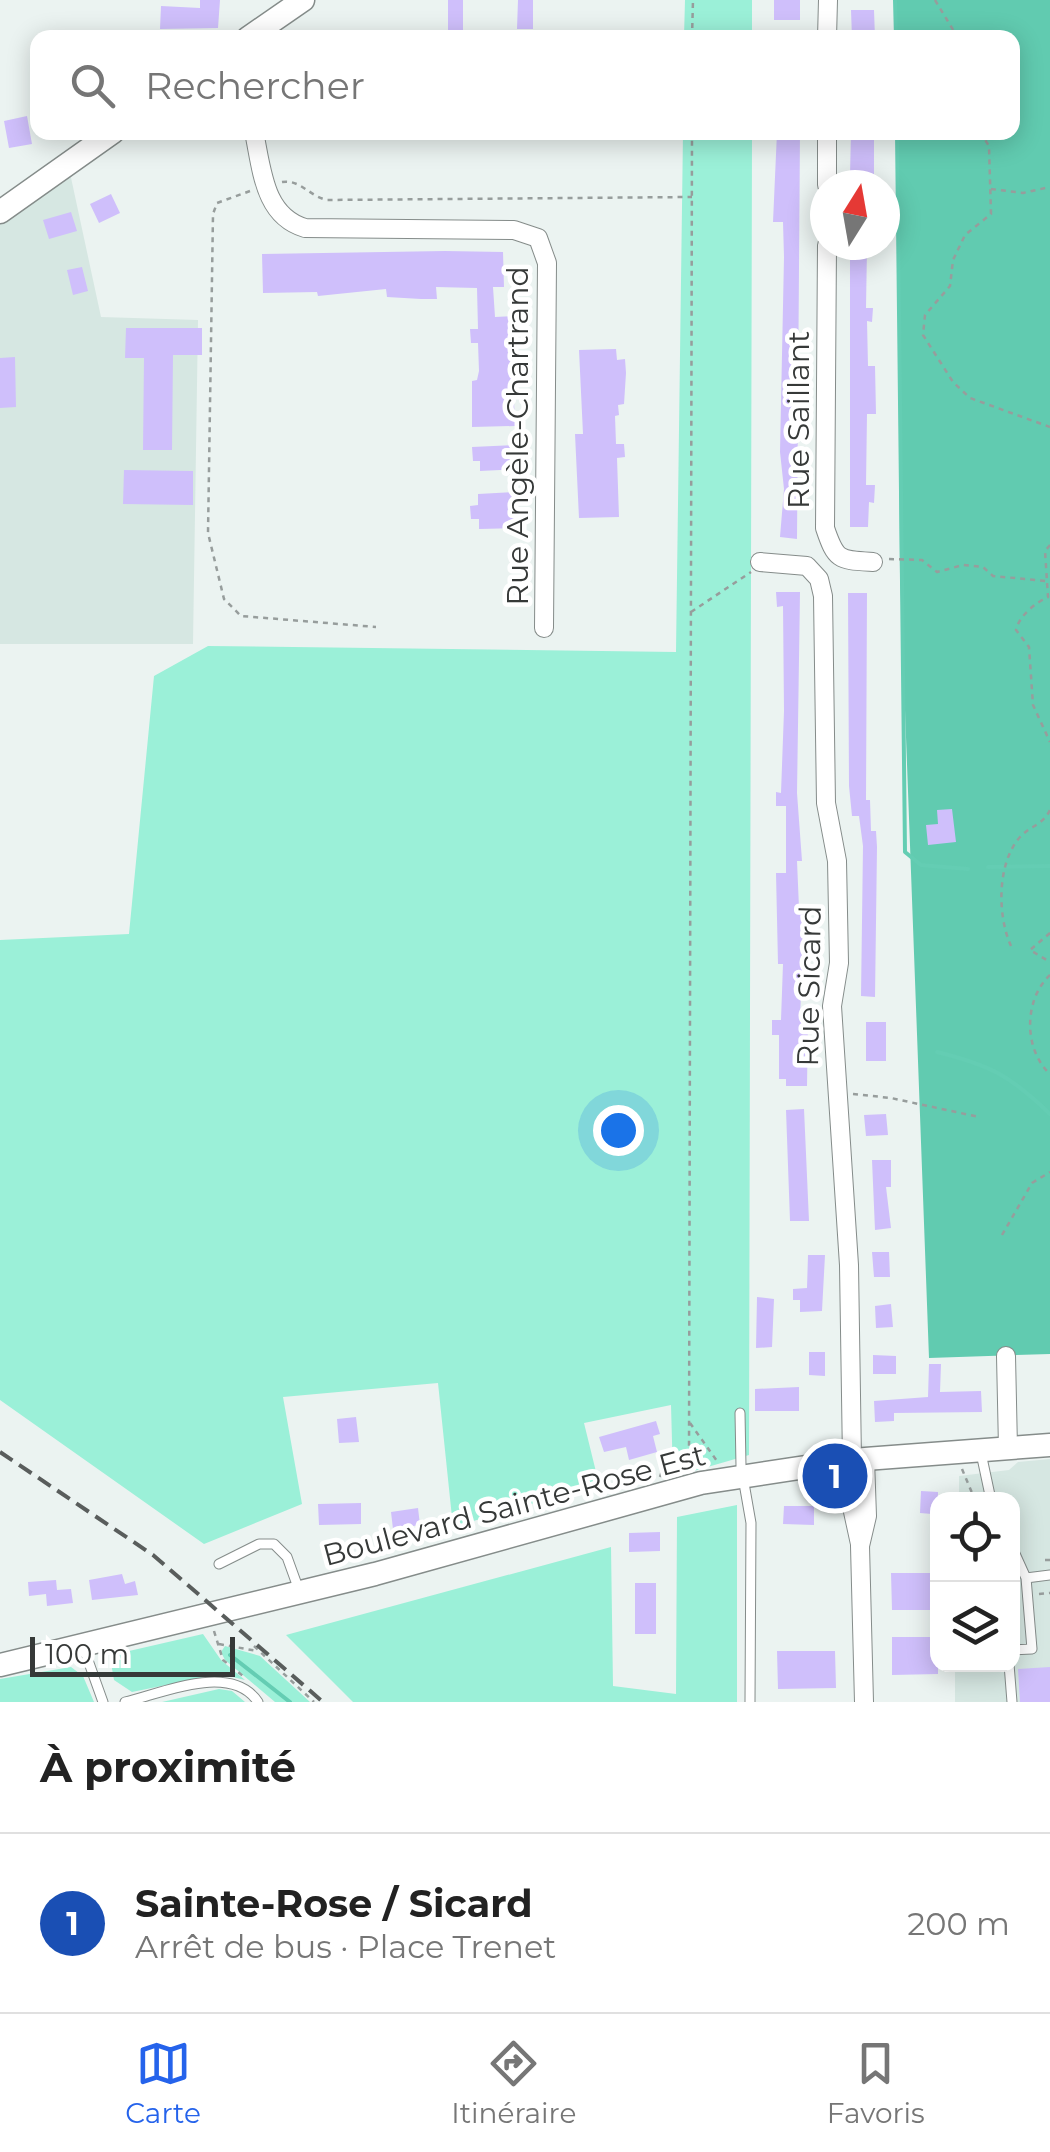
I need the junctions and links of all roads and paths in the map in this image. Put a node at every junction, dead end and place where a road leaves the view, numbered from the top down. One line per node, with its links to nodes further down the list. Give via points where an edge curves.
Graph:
1 (304, 0): 5 (street)
2 (692, 0): 6 (path)
3 (828, 0): 7 (street)
4 (935, 0): 8 (path)
5 (260, 30)
6 (692, 30)
7 (828, 30)
8 (953, 30)
9 (102, 140): 19 (street)
10 (256, 140): 15 (street, Rue Angèle-Chartrand)
11 (692, 140): 18 (path)
12 (827, 140): 14 (street)
13 (985, 140): 17 (path)
14 (827, 170)
15 (265, 186): 18 (path, via 294,182 327,200); 27 (path, via 217,203 213,214 210,547 224,599 241,616); 28 (street, Rue Angèle-Chartrand, via 279,214 305,228 514,230 538,238 547,263)
16 (1050, 187): 17 (path, via 1022,193)
17 (990, 189): 21 (path, via 992,214 964,236 952,260 950,286 925,315 923,336 970,398)
18 (692, 197): 26 (path)
19 (0, 212)
20 (826, 260): 24 (street, Rue Saillant, via 825,528 833,553)
21 (1050, 426)
22 (1050, 545): 25 (path)
23 (760, 562): 26 (path); 36 (street, Rue Sicard, via 807,566 823,596 826,803 837,861)
24 (873, 562): 25 (path, via 922,560 937,572 963,565 994,576)
25 (1049, 581): 29 (path, via 1048,598 1016,630 1029,647 1033,705)
26 (690, 612): 42 (path)
27 (376, 627)
28 (544, 628)
29 (1050, 742)
30 (1050, 810): 32 (path, via 1018,840 1001,876)
31 (1050, 933): 33 (path, via 1030,950)
32 (1011, 946)
33 (1050, 962)
34 (1050, 975): 35 (path, via 1029,1022 1032,1048)
35 (1050, 1074)
36 (837, 1094): 37 (path); 46 (street, Rue Sicard)
37 (979, 1117)
38 (1050, 1172): 39 (path, via 1032,1184)
39 (1002, 1235)
40 (1006, 1356): 44 (street)
41 (740, 1412): 49 (lane)
42 (688, 1422): 47 (path); 50 (path, via 688,1462 660,1472)
43 (1050, 1445): 44 (street, Boulevard Sainte-Rose Est)
44 (1008, 1448): 45 (street, Boulevard Sainte-Rose Est)
45 (981, 1450): 46 (street, Boulevard Sainte-Rose Est); 52 (lane)
46 (853, 1460): 49 (street, Boulevard Sainte-Rose Est); 74 (street, Rue Sicard)
47 (719, 1465)
48 (962, 1465): 51 (path)
49 (742, 1475): 58 (street, Boulevard Sainte-Rose Est, via 663,1491); 73 (lane, via 752,1523)
50 (662, 1485)
51 (972, 1492)
52 (989, 1492)
53 (219, 1564): 58 (lane, via 259,1544 274,1544 287,1557)
54 (1020, 1565): 56 (lane)
55 (1050, 1575): 56 (lane)
56 (1026, 1578): 65 (lane, via 1032,1649)
57 (1050, 1593): 59 (path)
58 (301, 1594): 62 (street, Boulevard Sainte-Rose Est)
59 (1039, 1594)
60 (214, 1629): 61 (path)
61 (218, 1644): 64 (path); 68 (path, via 223,1660)
62 (84, 1646): 66 (street, Boulevard Sainte-Rose Est); 69 (lane)
63 (254, 1646): 64 (path)
64 (258, 1650): 72 (path)
65 (1020, 1650)
66 (0, 1665)
67 (1010, 1672): 75 (lane)
68 (246, 1678)
69 (103, 1702)
70 (125, 1702): 71 (lane, via 227,1681)
71 (258, 1702)
72 (314, 1702)
73 (750, 1702)
74 (864, 1702)
75 (1012, 1702)

